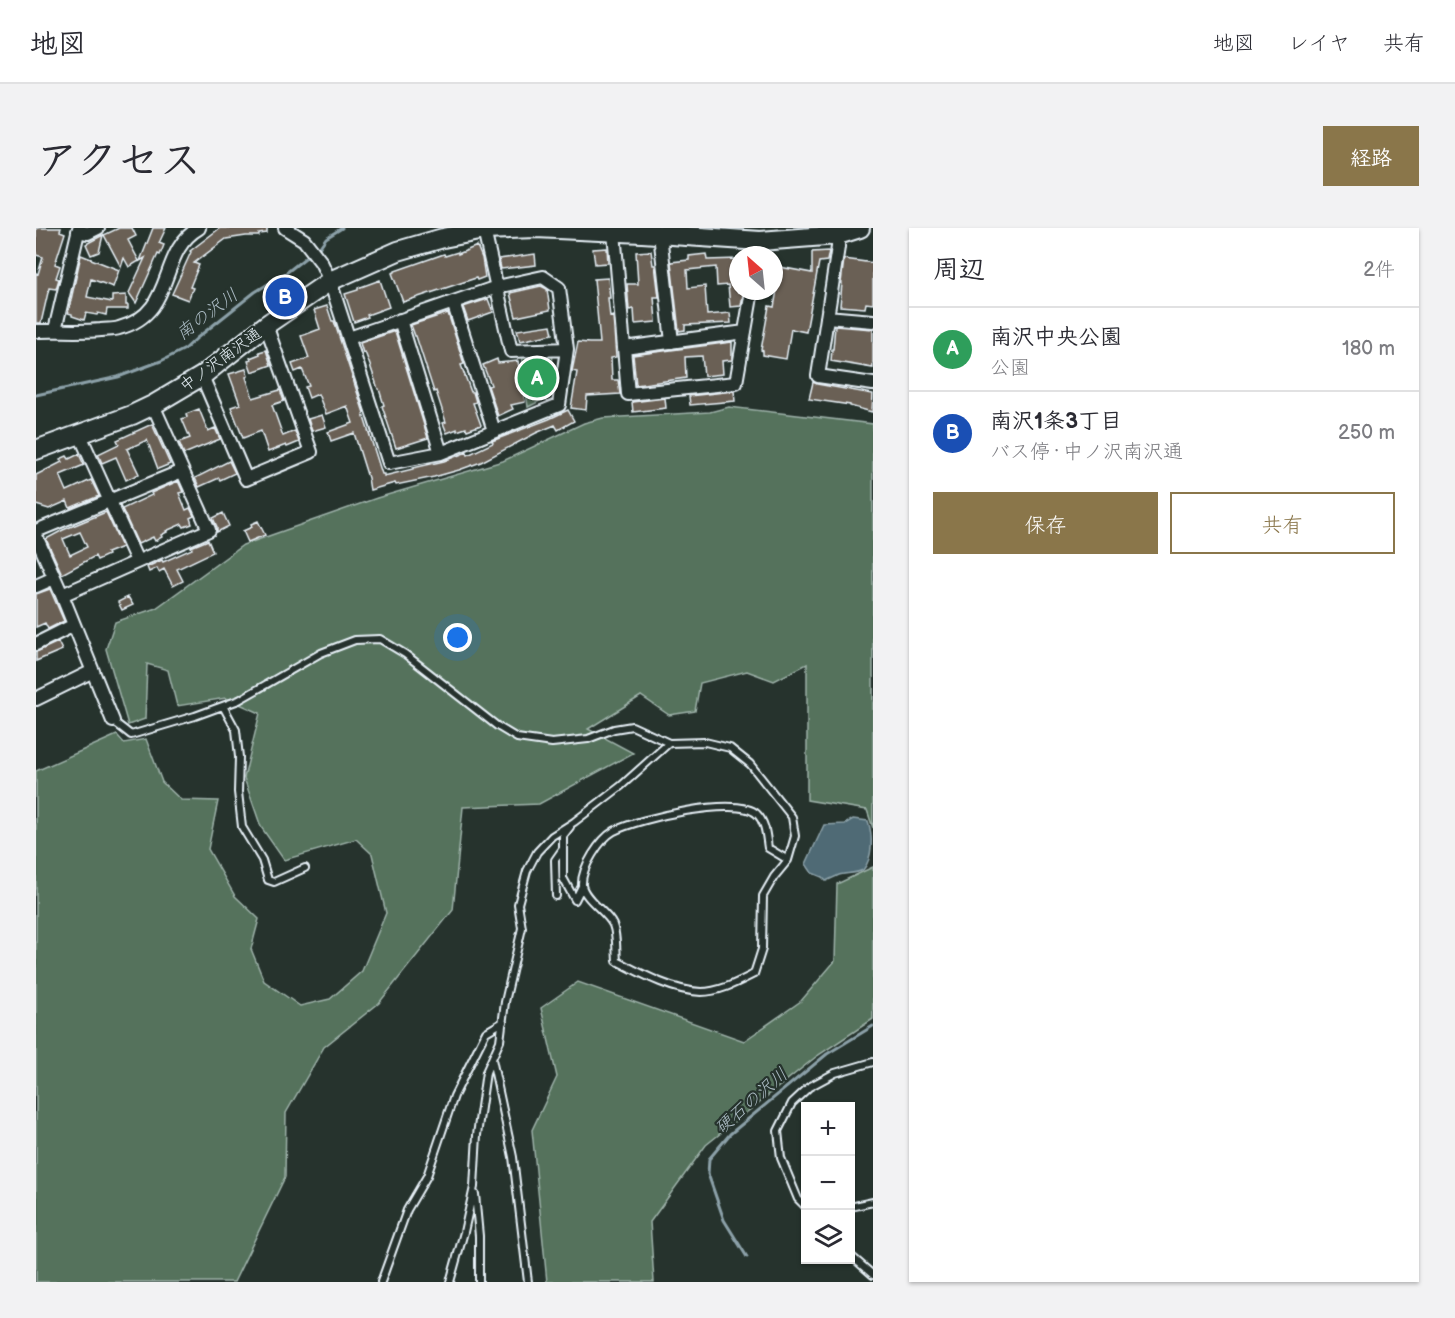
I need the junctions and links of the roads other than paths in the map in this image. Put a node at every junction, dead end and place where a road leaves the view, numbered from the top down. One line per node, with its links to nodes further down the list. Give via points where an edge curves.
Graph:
1 (98, 228): 4 (street, via 88,233)
2 (199, 228): 19 (street, via 182,242 164,286 150,311 139,320 118,328)
3 (285, 228): 11 (street, via 304,240)
4 (79, 230): 19 (street)
5 (484, 230): 7 (street, 中ノ沢南沢通); 11 (street, 中ノ沢南沢通, via 398,250); 12 (street)
6 (846, 231): 10 (street, 中ノ沢南沢通); 15 (street, via 838,247)
7 (615, 232): 8 (street, 中ノ沢南沢通); 24 (street)
8 (660, 234): 9 (street, 中ノ沢南沢通, via 743,241); 23 (street)
9 (754, 246)
10 (769, 246)
11 (330, 281): 18 (street, 中ノ沢南沢通); 22 (street)
12 (497, 287): 14 (street); 25 (street, via 511,351); 25 (street, via 543,277 559,288)
13 (750, 300): 21 (street)
14 (453, 302): 16 (street); 29 (street)
15 (827, 317): 17 (street); 27 (street, via 818,376)
16 (400, 320): 22 (street); 32 (street)
17 (873, 321)
18 (267, 326): 26 (street, 中ノ沢南沢通); 26 (street, via 311,452 246,480)
19 (55, 330): 20 (street)
20 (36, 331)
21 (745, 332): 23 (street); 24 (street, via 736,383 628,394)
22 (349, 338): 32 (street, via 389,463)
23 (672, 342): 24 (street)
24 (624, 348)
25 (567, 349): 29 (street, via 559,405)
26 (202, 376): 28 (street, 中ノ沢南沢通)
27 (873, 384)
28 (153, 405): 30 (street, 中ノ沢南沢通); 33 (street)
29 (494, 431): 32 (street)
30 (80, 435): 31 (street, 中ノ沢南沢通); 34 (street)
31 (36, 450)
32 (441, 453)
33 (182, 471): 34 (street); 37 (street, via 208,530)
34 (111, 501): 35 (street); 37 (street)
35 (36, 531)
36 (36, 536): 38 (street)
37 (137, 561): 40 (street)
38 (54, 578): 39 (street); 40 (street)
39 (36, 586)
40 (62, 595): 41 (street)
41 (74, 625): 42 (street); 43 (street)
42 (36, 644)
43 (93, 671): 44 (street); 46 (street)
44 (36, 699)
45 (223, 706): 46 (lane, via 131,735); 47 (lane, via 321,653 355,640 380,639 517,738 552,743 588,739 632,726); 51 (lane, via 236,730 242,827 262,860 268,880 274,882)
46 (113, 721)
47 (669, 742): 48 (lane); 50 (lane, via 705,742 730,748 750,764 792,817 795,836)
48 (574, 822): 49 (lane, via 563,836); 54 (lane, via 552,836 527,871 518,904 522,928)
49 (563, 850): 52 (lane, via 563,878 575,900); 53 (lane, via 555,860)
50 (788, 860): 52 (lane, via 768,848 764,825 756,812 739,807 712,807 644,820 613,832 586,865); 52 (lane, via 763,896 762,949 754,974 728,987 702,992 675,987 617,961 613,924)
51 (305, 868)
52 (582, 886)
53 (556, 896)
54 (503, 1022): 55 (lane); 65 (lane, via 486,1032 454,1096 427,1176 407,1210)
55 (492, 1059): 57 (lane, via 486,1071); 68 (lane, via 513,1157)
56 (873, 1062): 58 (lane, via 835,1072 792,1102 778,1131 781,1158)
57 (474, 1187): 66 (lane); 67 (lane)
58 (798, 1199): 59 (lane); 60 (lane)
59 (801, 1200)
60 (801, 1202)
61 (873, 1202): 62 (lane)
62 (855, 1206)
63 (855, 1259): 64 (lane)
64 (873, 1275)
65 (381, 1282)
66 (450, 1282)
67 (479, 1282)
68 (528, 1282)

